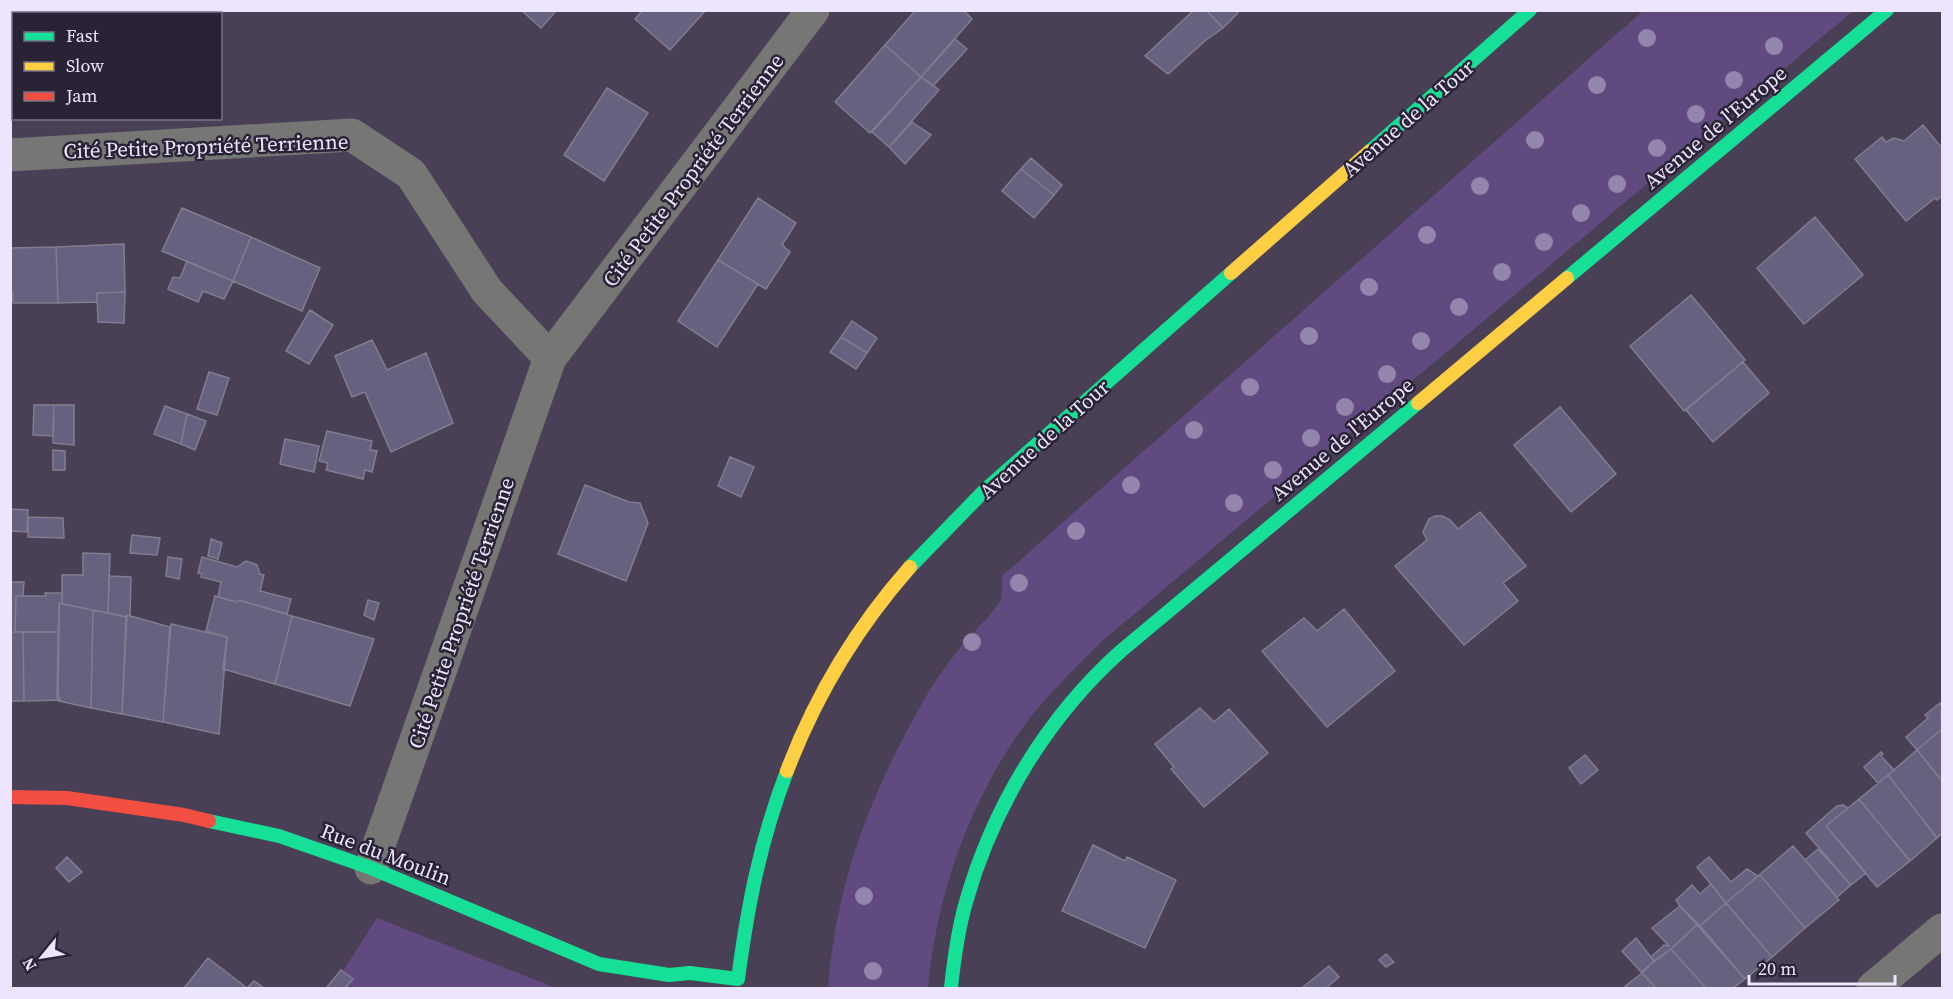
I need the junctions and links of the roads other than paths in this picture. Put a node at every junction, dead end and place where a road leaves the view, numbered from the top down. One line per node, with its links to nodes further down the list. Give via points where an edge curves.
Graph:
1 (813, 10): 5 (street, Cité Petite Propriété Terrienne)
2 (1530, 10): 9 (street, Avenue de la Tour, via 986,489 933,540 884,597 827,687 783,783 755,870)
3 (1887, 10): 10 (street, Avenue de l'Europe, via 1099,672 1050,729 1006,799 975,872 961,924)
4 (10, 155): 5 (street, Cité Petite Propriété Terrienne, via 352,135 411,174 487,291)
5 (550, 358): 7 (street, Cité Petite Propriété Terrienne)
6 (10, 797): 7 (street, Rue du Moulin, via 67,798 184,815 279,836)
7 (371, 867): 9 (street, Rue du Moulin, via 599,964 669,975 690,973)
8 (1942, 930): 11 (street)
9 (738, 984)
10 (951, 988)
11 (1873, 988)

